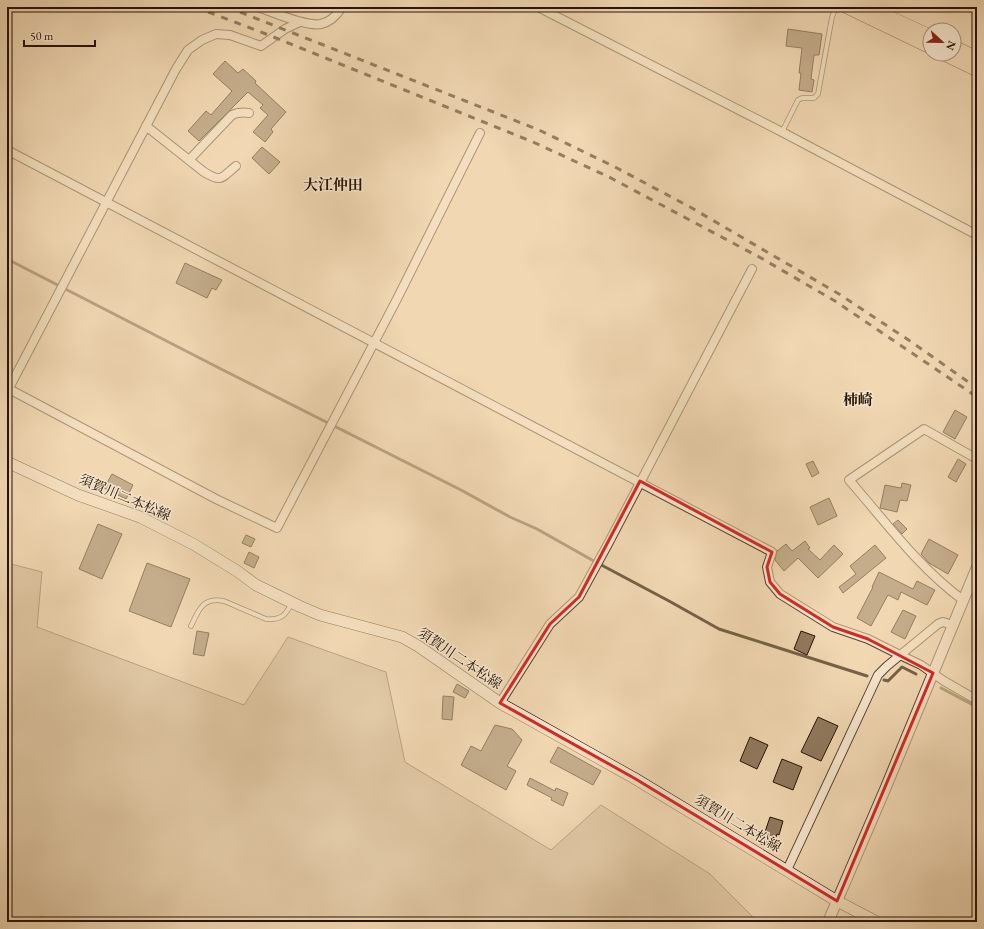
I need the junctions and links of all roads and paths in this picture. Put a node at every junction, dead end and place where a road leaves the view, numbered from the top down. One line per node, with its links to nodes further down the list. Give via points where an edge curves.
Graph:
1 (258, 7): 7 (street)
2 (342, 7): 7 (street, via 335,17 327,22 316,25)
3 (538, 7): 16 (street)
4 (836, 7): 16 (lane, via 818,94 814,98 798,100)
5 (847, 7): 9 (highway)
6 (868, 7): 8 (highway)
7 (300, 22): 15 (street, via 261,46 230,35 216,34 197,43 188,50 176,69)
8 (922, 32)
9 (922, 43)
10 (962, 51): 11 (highway)
11 (977, 58)
12 (960, 62): 13 (highway)
13 (977, 70)
14 (249, 113): 19 (street, via 232,115)
15 (146, 126): 19 (street); 21 (street)
16 (782, 132): 22 (street)
17 (480, 133): 24 (street)
18 (7, 150): 21 (street)
19 (189, 160): 20 (street, via 216,179)
20 (236, 166)
21 (107, 202): 24 (street); 25 (street)
22 (977, 235)
23 (752, 268): 28 (street)
24 (374, 342): 25 (street, via 277,528); 28 (street)
25 (8, 390)
26 (977, 459): 30 (street, via 924,429 849,480 923,566)
27 (7, 462): 31 (main road, 須賀川二本松線, via 78,494 140,517 193,544 256,585)
28 (640, 481): 34 (street, via 772,552 767,567 770,582 780,594 832,627 868,639); 37 (street, via 579,596 550,624)
29 (977, 567): 30 (street)
30 (963, 600): 32 (street)
31 (292, 603): 33 (lane, via 283,616 272,620 224,601 206,602); 37 (main road, 須賀川二本松線, via 320,615 402,637)
32 (953, 625): 34 (street, via 943,622 938,624); 35 (street)
33 (191, 626)
34 (900, 655): 35 (street); 38 (street, via 878,675)
35 (933, 673): 36 (street); 39 (street)
36 (977, 700)
37 (500, 703): 38 (main road, 須賀川二本松線, via 634,778)
38 (787, 870): 39 (main road, 須賀川二本松線)
39 (837, 901): 40 (street); 41 (main road, 須賀川二本松線)
40 (828, 922)
41 (877, 922)

